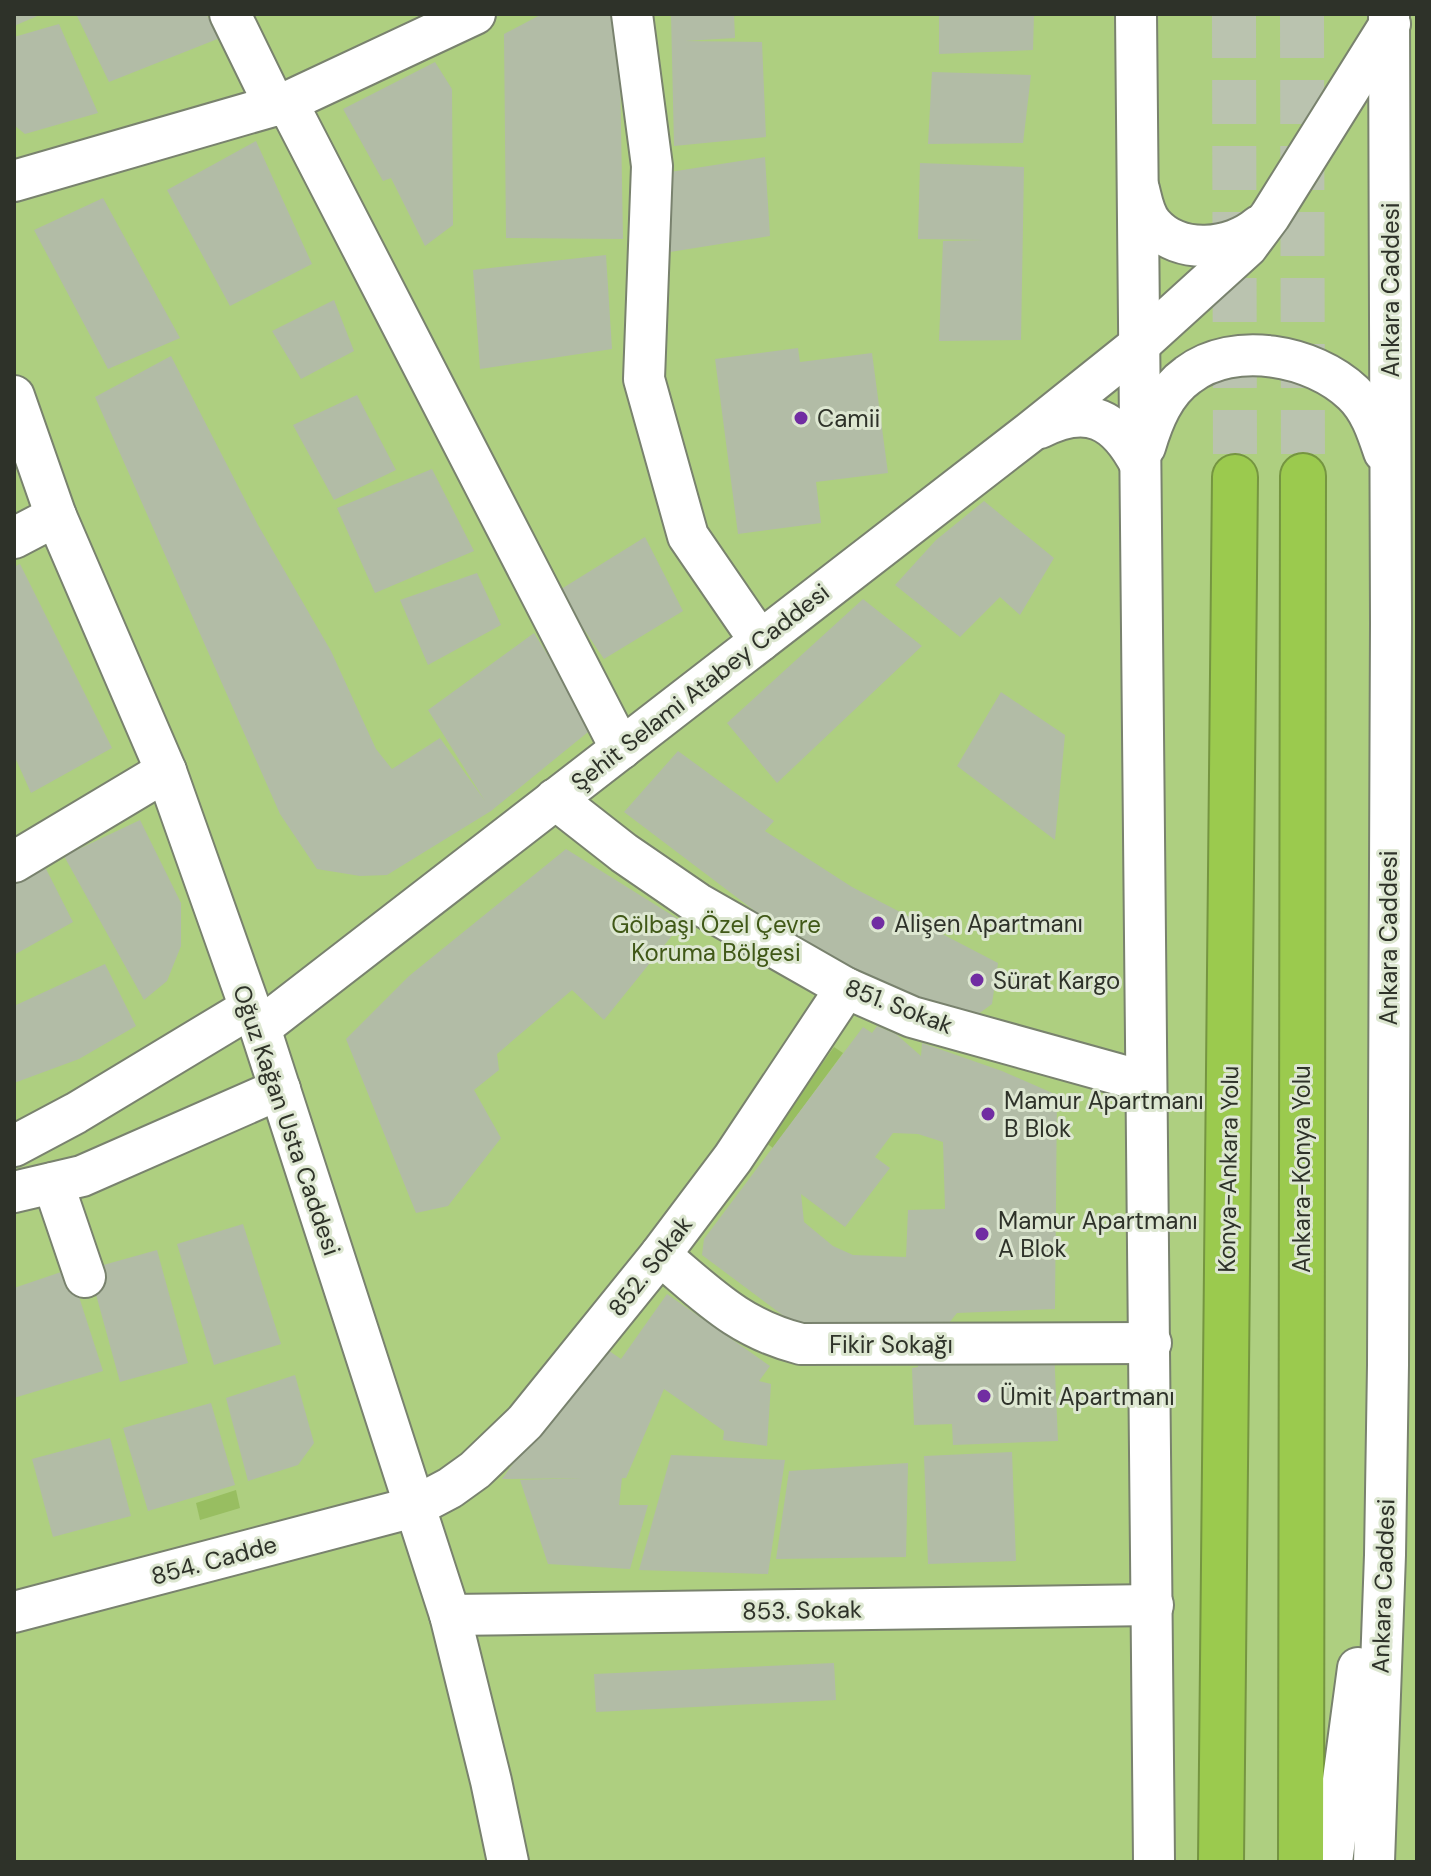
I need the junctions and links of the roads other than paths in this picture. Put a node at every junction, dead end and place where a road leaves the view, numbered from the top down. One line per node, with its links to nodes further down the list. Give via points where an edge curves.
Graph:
1 (230, 14): 6 (street)
2 (475, 14): 6 (street)
3 (632, 14): 19 (street, via 652,166 644,379 688,536)
4 (1136, 14): 7 (street)
5 (1391, 18): 9 (street, Şehit Selami Atabey Caddesi); 14 (street, Ankara Caddesi)
6 (281, 104): 8 (street); 20 (street)
7 (1137, 177): 9 (street, via 1146,214 1177,241 1228,243 1251,233); 10 (street)
8 (14, 181)
9 (1270, 216): 10 (street, Şehit Selami Atabey Caddesi, via 1224,270)
10 (1139, 345): 12 (street, Şehit Selami Atabey Caddesi); 13 (street)
11 (14, 396): 17 (street, Oğuz Kağan Usta Caddesi)
12 (1029, 433): 13 (street, via 1083,415 1121,433); 19 (street, Şehit Selami Atabey Caddesi)
13 (1140, 464): 14 (street, via 1151,424 1171,390 1222,358 1272,357 1306,366 1354,394 1377,429); 27 (street)
14 (1391, 475): 24 (street, Ankara Caddesi)
15 (1303, 476): 44 (highway, Ankara-Konya Yolu)
16 (1235, 477): 43 (highway, Konya-Ankara Yolu)
17 (56, 516): 18 (street); 21 (street, Oğuz Kağan Usta Caddesi)
18 (14, 538)
19 (760, 641): 20 (street, Şehit Selami Atabey Caddesi)
20 (621, 749): 22 (street, Şehit Selami Atabey Caddesi)
21 (166, 771): 23 (street); 26 (street, Oğuz Kağan Usta Caddesi)
22 (555, 799): 25 (street, 851. Sokak, via 697,903); 26 (street, Şehit Selami Atabey Caddesi)
23 (14, 862)
24 (1402, 883): 35 (street, Ankara Caddesi)
25 (846, 988): 27 (street, 851. Sokak, via 912,1017); 32 (street, 852. Sokak, via 733,1158)
26 (255, 1018): 28 (street, Oğuz Kağan Usta Caddesi); 29 (street, Şehit Selami Atabey Caddesi)
27 (1146, 1082): 34 (street)
28 (280, 1089): 30 (street, via 82,1176); 37 (street, Oğuz Kağan Usta Caddesi)
29 (14, 1146)
30 (53, 1183): 31 (street); 33 (street)
31 (14, 1192)
32 (660, 1255): 34 (street, Fikir Sokağı, via 756,1330 801,1344); 37 (street, 852. Sokak, via 501,1448 450,1488)
33 (85, 1277)
34 (1151, 1343): 38 (street)
35 (1402, 1362): 36 (street, Ankara Caddesi)
36 (1402, 1450): 45 (street); 46 (street, Ankara Caddesi)
37 (414, 1507): 39 (street, 854. Cadde); 40 (street, Oğuz Kağan Usta Caddesi)
38 (1153, 1605): 40 (street, 853. Sokak); 42 (street)
39 (14, 1612)
40 (450, 1615): 41 (street, Oğuz Kağan Usta Caddesi)
41 (508, 1862)
42 (1154, 1862)
43 (1221, 1862)
44 (1301, 1862)
45 (1332, 1862)
46 (1374, 1862)

